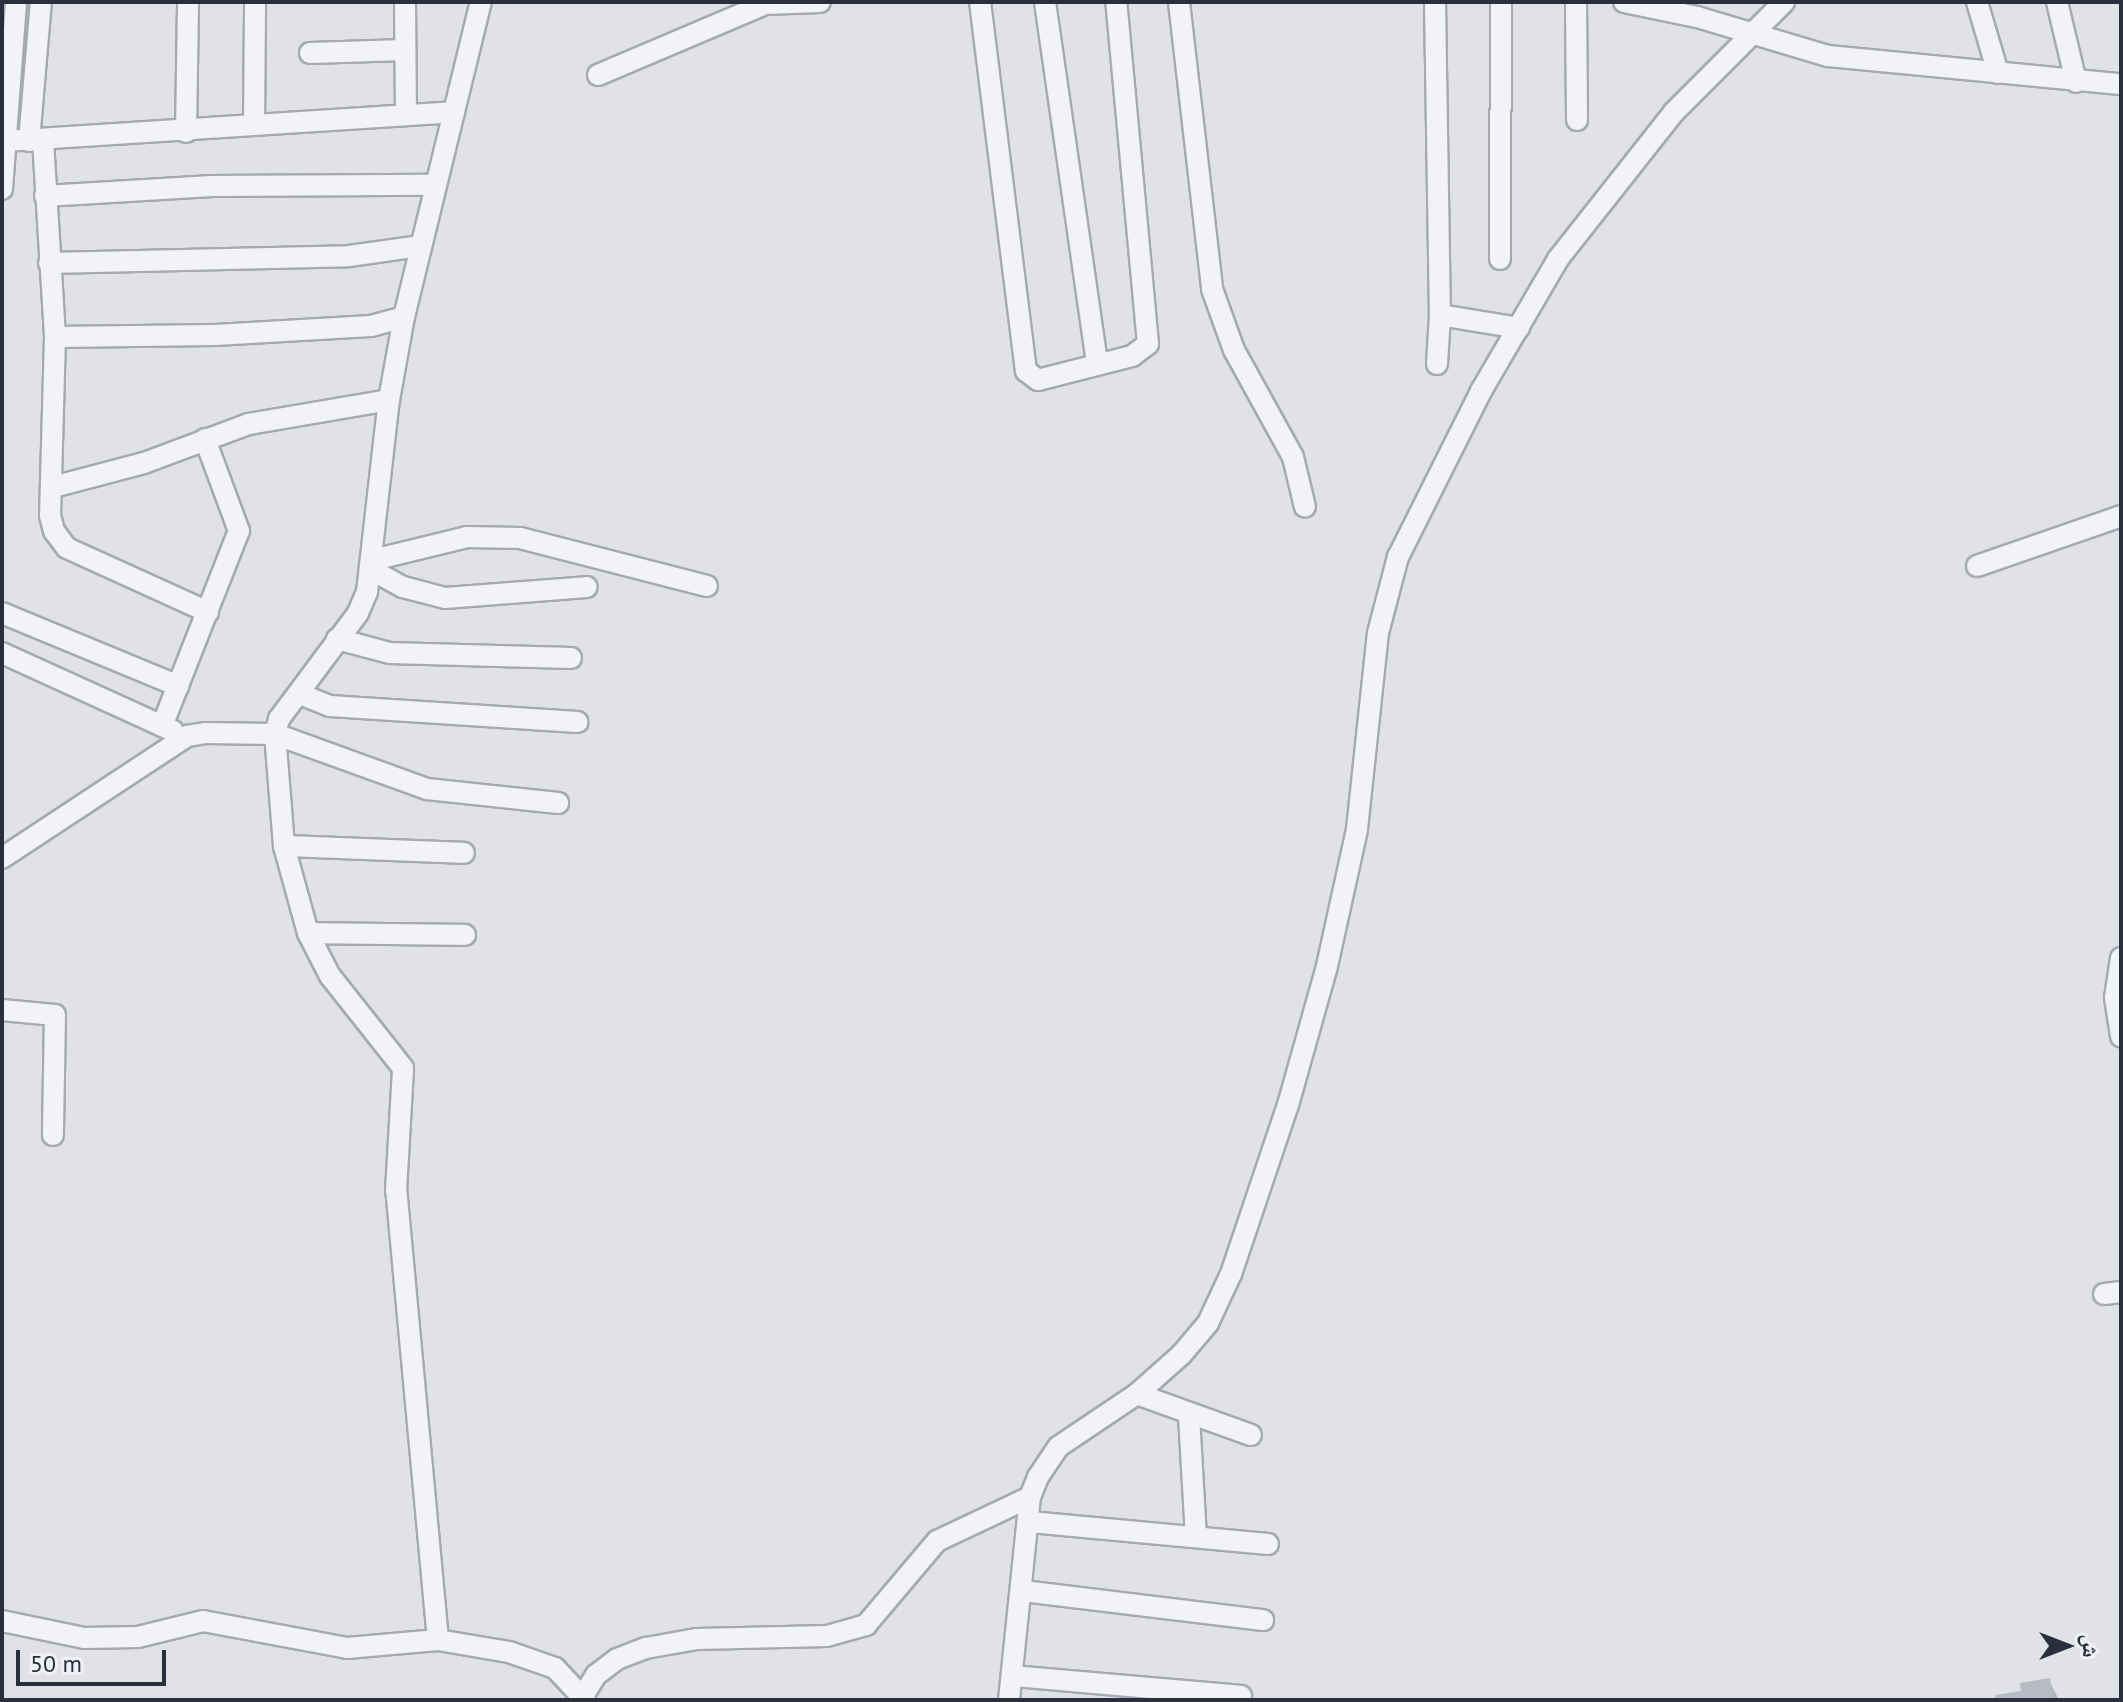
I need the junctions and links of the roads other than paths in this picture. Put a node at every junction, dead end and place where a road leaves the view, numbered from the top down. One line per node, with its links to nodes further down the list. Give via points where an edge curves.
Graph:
1 (16, 2): 27 (street)
2 (41, 2): 33 (street)
3 (188, 2): 32 (street)
4 (255, 2): 31 (street)
5 (405, 2): 21 (street)
6 (481, 2): 28 (street)
7 (820, 2): 24 (street, via 765,4)
8 (980, 2): 45 (street, via 1026,371 1038,380)
9 (1045, 2): 45 (street)
10 (1116, 2): 45 (street, via 1148,336 1143,352)
11 (1179, 2): 50 (street, via 1212,289 1234,350 1293,457)
12 (1435, 2): 41 (street)
13 (1501, 2): 39 (street)
14 (1576, 2): 30 (street)
15 (1624, 2): 19 (street)
16 (1784, 2): 20 (street)
17 (1977, 2): 23 (street)
18 (2057, 2): 25 (street)
19 (1697, 10): 20 (street)
20 (1748, 36): 23 (street, via 1828,56); 43 (street, via 1674,112 1627,171 1558,259)
21 (404, 50): 22 (street); 29 (street)
22 (310, 53)
23 (1998, 73): 25 (street)
24 (598, 75)
25 (2076, 82): 26 (street)
26 (2121, 84)
27 (6, 95): 34 (street)
28 (454, 112): 29 (street); 36 (street)
29 (406, 113): 31 (street)
30 (1577, 120)
31 (254, 125): 32 (street)
32 (186, 132): 33 (street)
33 (36, 140): 34 (street); 37 (street)
34 (7, 141): 35 (street)
35 (3, 179)
36 (435, 185): 37 (street, via 212,186); 38 (street)
37 (45, 196): 40 (street)
38 (421, 246): 40 (street, via 349,256); 42 (street, via 412,303)
39 (1500, 259)
40 (49, 263): 44 (street)
41 (1440, 315): 43 (street); 46 (street)
42 (404, 317): 44 (street, via 371,326 215,335); 47 (street)
43 (1519, 328): 77 (street, via 1426,498 1388,590 1373,667 1357,829 1327,966 1288,1105 1231,1274 1208,1323)
44 (55, 337): 49 (street)
45 (1097, 364)
46 (1437, 364)
47 (389, 400): 48 (street, via 290,413); 52 (street)
48 (205, 439): 49 (street, via 72,486); 56 (street, via 239,531)
49 (53, 487): 56 (street, via 50,515 67,548)
50 (1305, 507)
51 (2121, 516): 53 (street)
52 (372, 565): 54 (street, via 467,537 520,538); 55 (street, via 403,587 445,598); 58 (street, via 358,613)
53 (1977, 566)
54 (707, 586)
55 (587, 587)
56 (208, 612): 61 (street)
57 (2, 613): 61 (street)
58 (337, 639): 60 (street, via 390,653); 62 (street)
59 (2, 653): 64 (street)
60 (571, 658)
61 (178, 686): 64 (street)
62 (300, 694): 63 (street, via 330,706); 65 (street, via 279,719)
63 (577, 722)
64 (162, 726): 66 (street)
65 (275, 734): 66 (street); 67 (street, via 427,789); 68 (street)
66 (187, 736): 70 (street)
67 (558, 803)
68 (284, 846): 69 (street); 71 (street)
69 (464, 853)
70 (2, 858)
71 (308, 933): 72 (street); 87 (street, via 330,976 403,1068 396,1191)
72 (465, 935)
73 (2121, 958): 75 (street, via 2115,998)
74 (2, 1010): 76 (street, via 55,1015)
75 (2121, 1037)
76 (53, 1135)
77 (1137, 1394): 78 (street); 80 (street, via 1058,1447)
78 (1189, 1416): 79 (street); 82 (street)
79 (1251, 1435)
80 (1030, 1497): 81 (street); 90 (street, via 937,1541 866,1625 827,1636 697,1639 646,1648 617,1659 596,1675)
81 (1030, 1522): 82 (street); 84 (street)
82 (1196, 1537): 83 (street)
83 (1268, 1544)
84 (1023, 1591): 85 (street); 88 (street)
85 (1263, 1620)
86 (2, 1621): 87 (street, via 84,1638 138,1637 203,1621 347,1648)
87 (438, 1640): 90 (street, via 509,1652 555,1668)
88 (1013, 1676): 89 (street); 91 (street)
89 (1241, 1696)
90 (584, 1698)
91 (1009, 1700)

